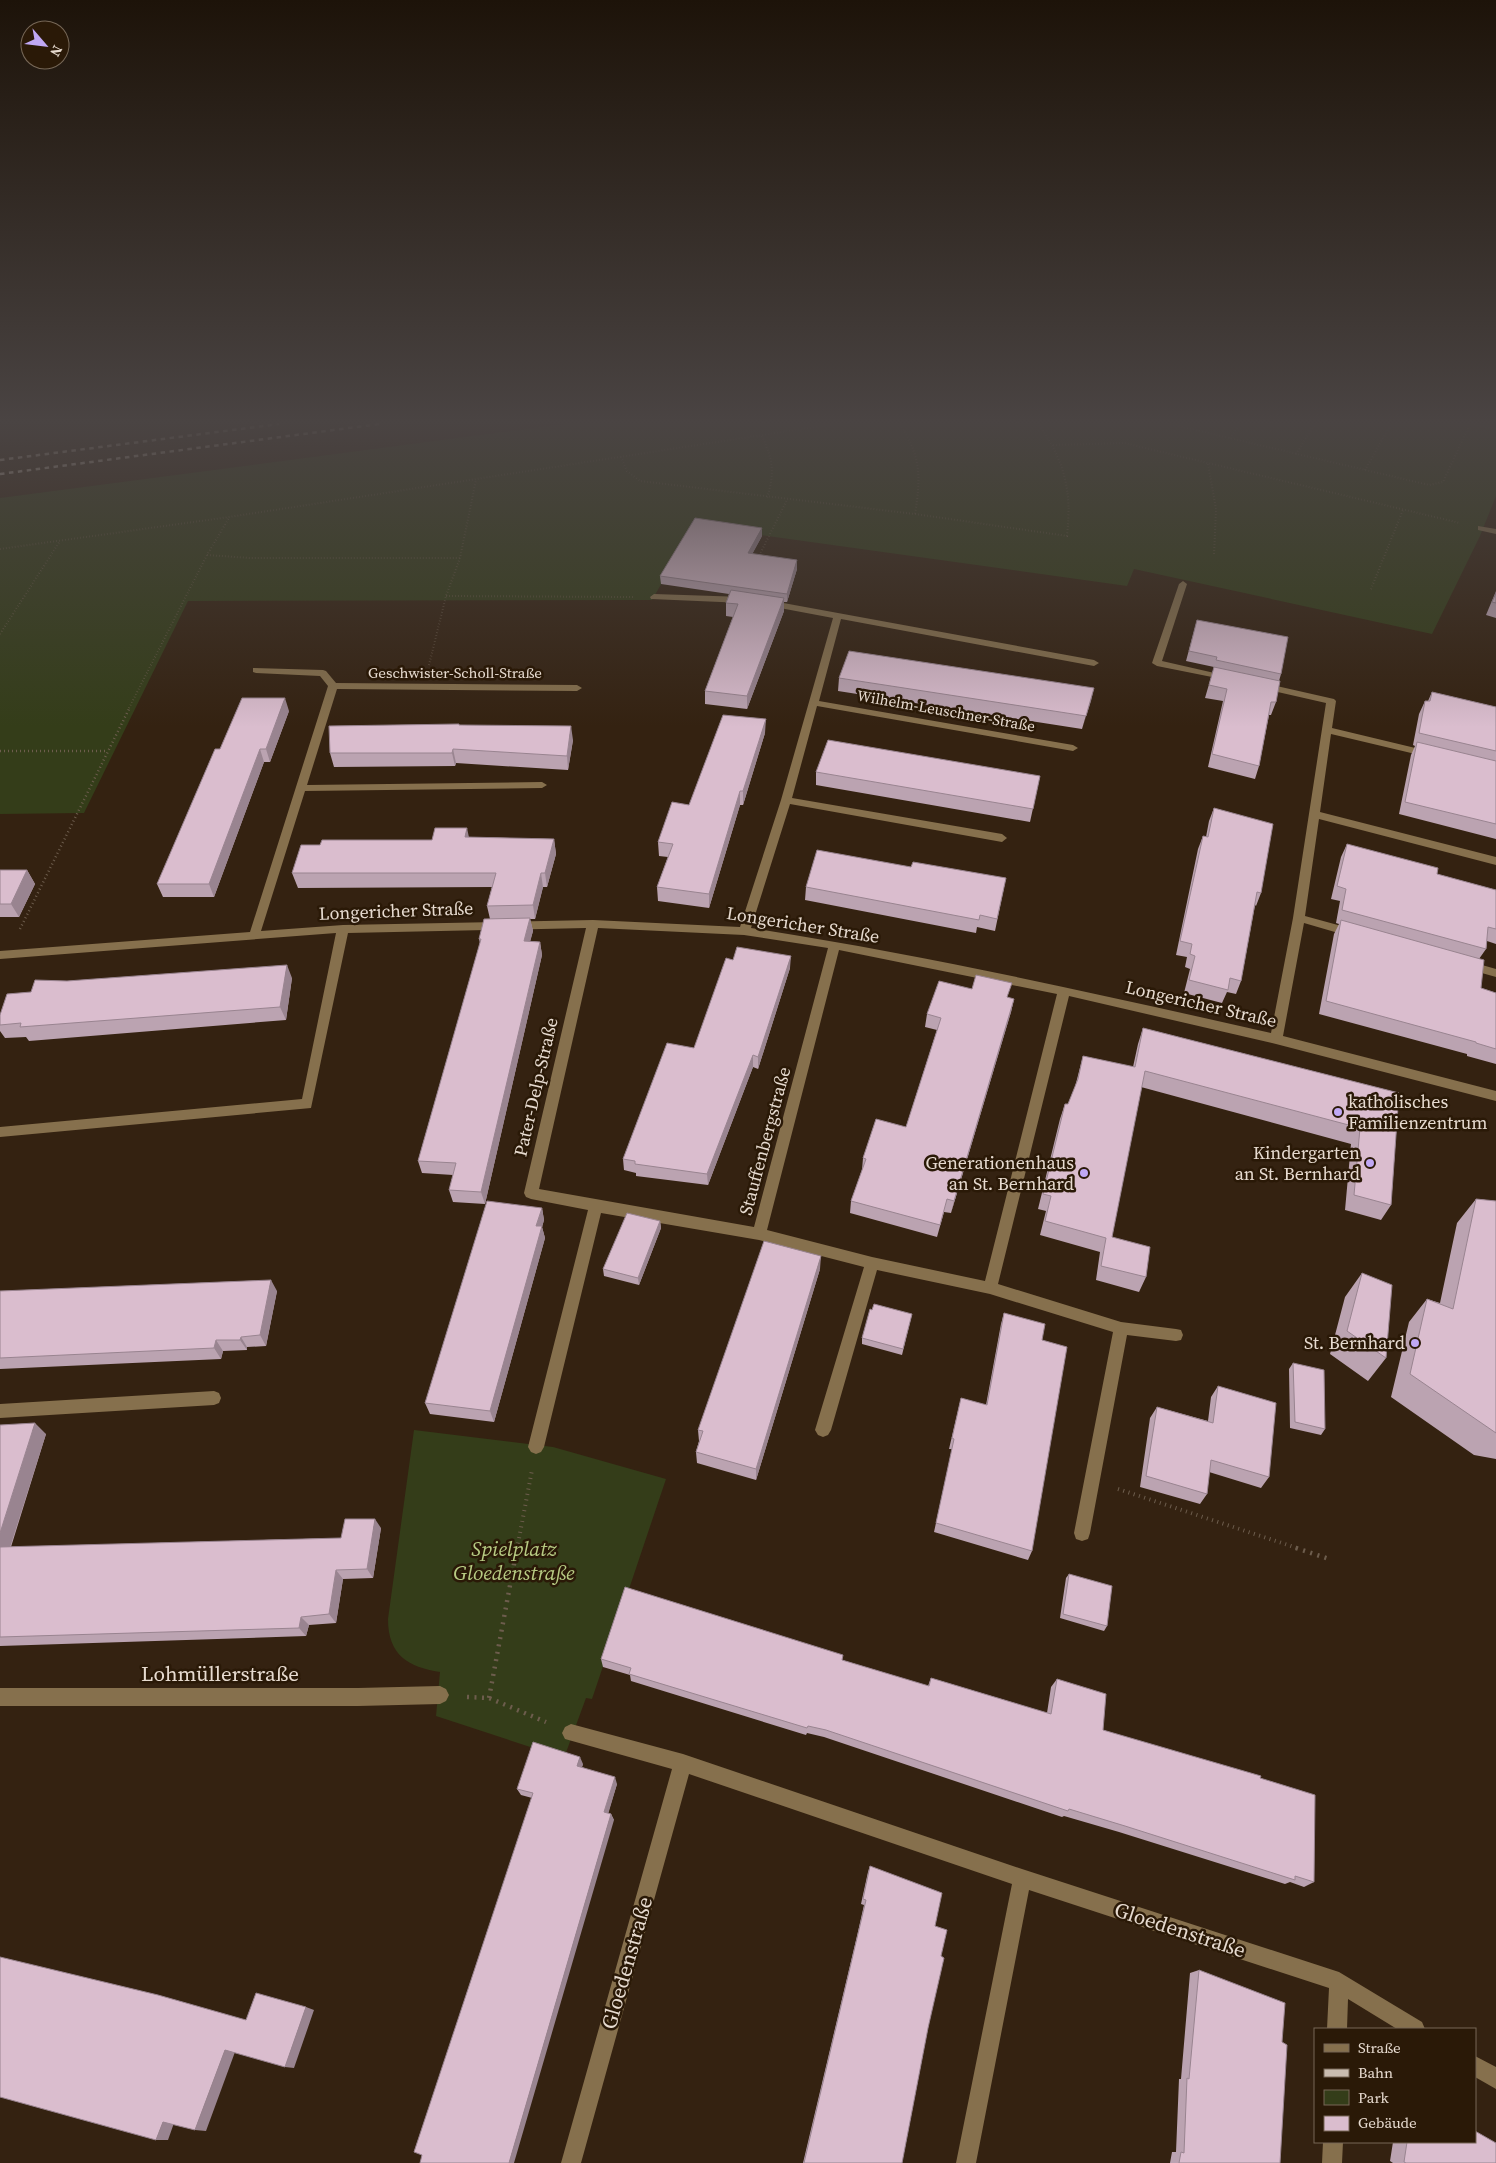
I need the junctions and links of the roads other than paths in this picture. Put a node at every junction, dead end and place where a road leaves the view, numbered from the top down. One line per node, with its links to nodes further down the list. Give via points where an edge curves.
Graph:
1 (1481, 528): 2 (street)
2 (1496, 532)
3 (1183, 584): 11 (street, via 1157,662 1331,701)
4 (654, 597): 5 (street, via 738,599)
5 (838, 615): 6 (street); 10 (street)
6 (1094, 663)
7 (256, 670): 8 (street, via 323,672)
8 (334, 686): 9 (street, Geschwister-Scholl-Straße); 15 (street)
9 (577, 688)
10 (814, 703): 12 (street, Wilhelm-Leuschner-Straße); 16 (street)
11 (1328, 730): 13 (street); 17 (street)
12 (1073, 748)
13 (1440, 757)
14 (542, 785): 15 (street)
15 (301, 788): 24 (street)
16 (786, 800): 18 (street); 23 (street)
17 (1314, 814): 19 (street); 20 (street)
18 (1002, 838)
19 (1496, 860)
20 (1299, 918): 25 (street); 31 (street)
21 (593, 924): 22 (street, Longericher Straße); 23 (street, Longericher Straße); 34 (street, Pater-Delp-Straße, via 531,1194)
22 (343, 929): 24 (street, Longericher Straße); 33 (street, via 307,1104)
23 (744, 931): 26 (street, Longericher Straße)
24 (254, 936): 27 (street, Longericher Straße)
25 (1365, 936)
26 (836, 945): 30 (street, Longericher Straße); 35 (street, Stauffenbergstraße)
27 (0, 955)
28 (1458, 963): 29 (street)
29 (1496, 973)
30 (1064, 992): 31 (street, Longericher Straße); 37 (street)
31 (1276, 1039): 32 (street, Longericher Straße)
32 (1496, 1096)
33 (0, 1132)
34 (596, 1206): 35 (street, Pater-Delp-Straße); 43 (street)
35 (759, 1234): 36 (street, Stauffenbergstraße)
36 (872, 1263): 37 (street, Stauffenbergstraße); 42 (street)
37 (990, 1288): 38 (street, Stauffenbergstraße)
38 (1121, 1328): 39 (street, Stauffenbergstraße); 44 (street)
39 (1176, 1335)
40 (214, 1398): 41 (street)
41 (0, 1412)
42 (823, 1430)
43 (536, 1447)
44 (1082, 1533)
45 (440, 1695): 46 (street, Lohmüllerstraße)
46 (0, 1697)
47 (571, 1733): 48 (street, Gloedenstraße)
48 (683, 1763): 49 (street, Gloedenstraße); 56 (street, Gloedenstraße)
49 (1022, 1878): 50 (street, Gloedenstraße); 57 (street)
50 (1339, 1982): 51 (street); 52 (street, Gloedenstraße)
51 (1337, 2028)
52 (1413, 2028)
53 (1476, 2067): 54 (street)
54 (1496, 2079)
55 (1333, 2143): 58 (street)
56 (571, 2163)
57 (966, 2163)
58 (1332, 2163)

